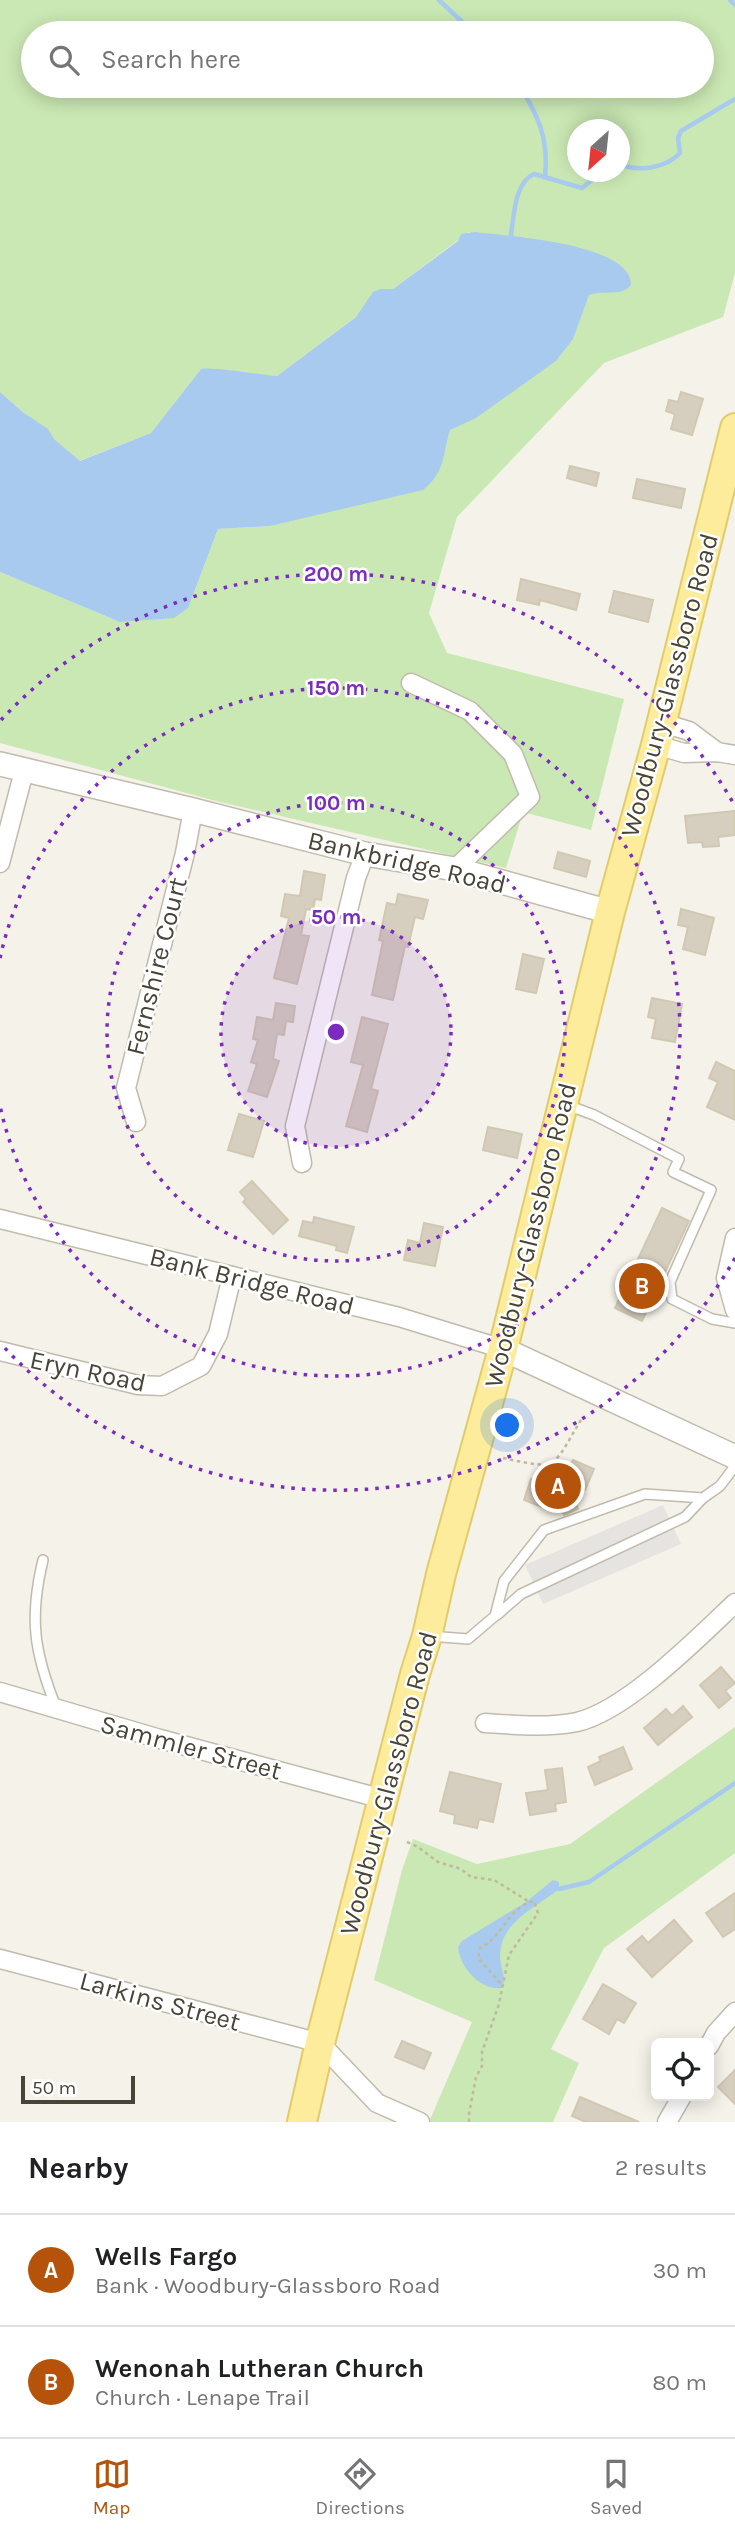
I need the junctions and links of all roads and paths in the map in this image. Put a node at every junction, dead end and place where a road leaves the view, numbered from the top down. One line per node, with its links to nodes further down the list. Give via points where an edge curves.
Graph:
1 (735, 428): 3 (main road, Woodbury-Glassboro Road)
2 (411, 683): 10 (street, via 470,711 513,754 530,797)
3 (658, 734): 4 (street, via 684,753); 11 (main road, Woodbury-Glassboro Road)
4 (726, 753)
5 (0, 764): 6 (street, Bankbridge Road)
6 (24, 771): 7 (street, Bankbridge Road); 9 (street)
7 (193, 810): 8 (street, Bankbridge Road); 13 (street, Fernshire Court, via 126,1088)
8 (365, 854): 10 (street, Bankbridge Road); 14 (street, via 295,1126)
9 (0, 863)
10 (455, 869): 11 (street, Bankbridge Road)
11 (610, 912): 12 (main road, Woodbury-Glassboro Road)
12 (562, 1103): 19 (lane, via 679,1159 673,1172 711,1190 670,1282 672,1299 712,1319); 20 (main road, Woodbury-Glassboro Road)
13 (136, 1122)
14 (302, 1163)
15 (0, 1219): 17 (street, Bank Bridge Road)
16 (735, 1238): 18 (street, via 726,1278)
17 (232, 1276): 20 (street, Bank Bridge Road, via 399,1317); 21 (street, Eryn Road, via 218,1334 201,1366 162,1386 138,1385)
18 (735, 1310)
19 (735, 1323)
20 (503, 1349): 23 (street); 30 (main road, Woodbury-Glassboro Road)
21 (0, 1351)
22 (580, 1420): 24 (path, via 556,1461 544,1466)
23 (735, 1457)
24 (503, 1458)
25 (735, 1466): 26 (lane)
26 (704, 1498): 29 (lane, via 685,1517 521,1594); 29 (lane, via 645,1494 544,1530 504,1581)
27 (43, 1560): 32 (lane, via 35,1595 35,1633 44,1678)
28 (735, 1603): 33 (street, via 676,1658 611,1707 578,1722 531,1727)
29 (495, 1616): 30 (lane, via 468,1639)
30 (428, 1636): 34 (main road, Woodbury-Glassboro Road)
31 (0, 1692): 32 (street, Sammler Street)
32 (57, 1709): 34 (street, Sammler Street)
33 (485, 1723)
34 (383, 1799): 41 (main road, Woodbury-Glassboro Road)
35 (407, 1842): 36 (path, via 471,1877 494,1880)
36 (529, 1902): 38 (path, via 534,1901 538,1913 509,1955); 38 (path, via 480,1948 478,1958)
37 (0, 1959): 41 (street, Larkins Street)
38 (502, 1985): 45 (path, via 482,2052)
39 (735, 2012): 40 (street)
40 (713, 2038)
41 (320, 2043): 43 (main road, Woodbury-Glassboro Road); 44 (street, via 377,2103)
42 (679, 2101): 46 (street)
43 (302, 2122)
44 (420, 2122)
45 (469, 2122)
46 (667, 2122)

